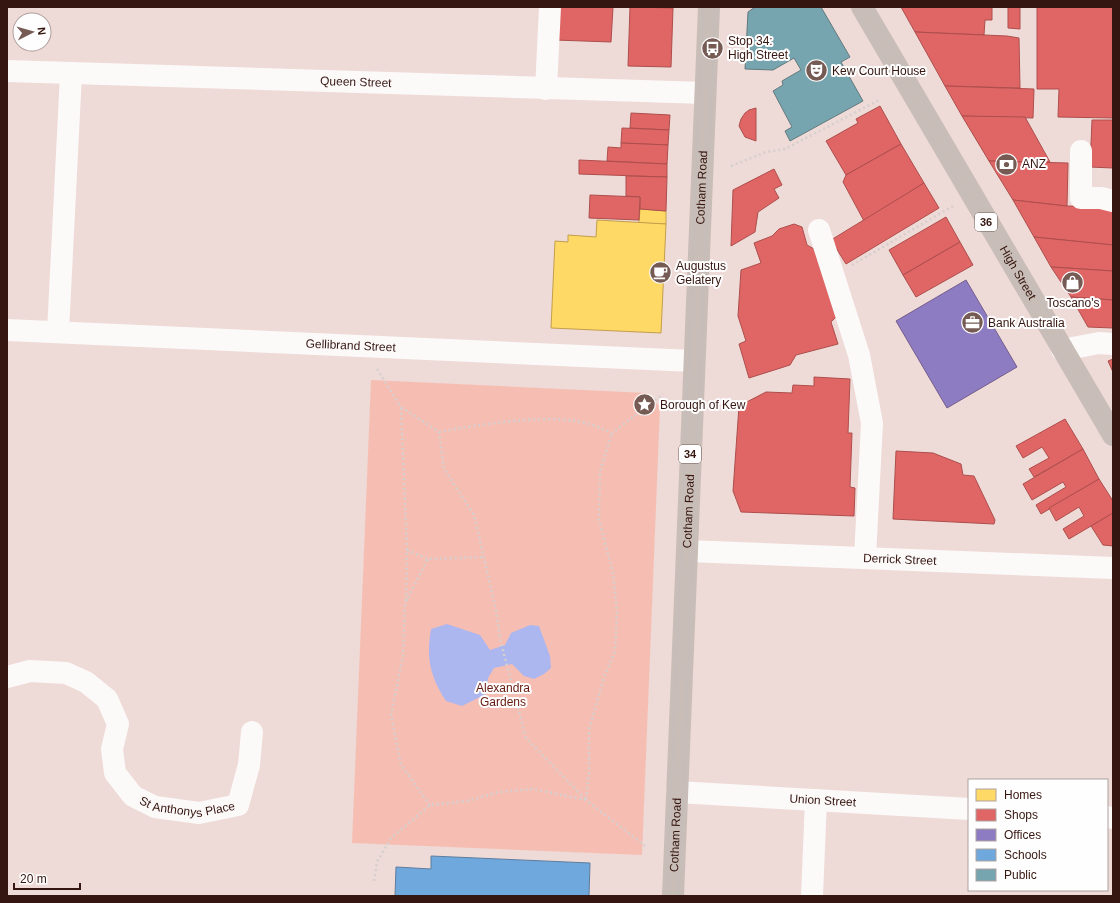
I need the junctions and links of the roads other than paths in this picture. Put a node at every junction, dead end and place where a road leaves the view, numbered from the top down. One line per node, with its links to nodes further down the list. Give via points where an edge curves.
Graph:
1 (550, 7): 6 (street)
2 (709, 7): 7 (main road, Cotham Road / 34)
3 (862, 7): 14 (main road, High Street / 36)
4 (7, 72): 5 (street, Queen Street)
5 (71, 74): 6 (street, Queen Street); 12 (street)
6 (546, 89): 7 (street, Queen Street)
7 (705, 93): 15 (main road, Cotham Road / 34)
8 (1081, 151): 9 (street, via 1081,198)
9 (1113, 201)
10 (819, 230): 18 (street, via 859,355 872,423)
11 (7, 330): 12 (street, Gellibrand Street)
12 (58, 332): 15 (street, Gellibrand Street)
13 (1113, 344): 14 (street, via 1099,343)
14 (1062, 350): 16 (main road, High Street / 36)
15 (694, 361): 17 (main road, Cotham Road / 34)
16 (1113, 435)
17 (686, 551): 18 (street, Derrick Street); 22 (main road, Cotham Road / 34)
18 (865, 557): 19 (street, Derrick Street)
19 (1113, 568)
20 (7, 678): 21 (street, St Anthonys Place, via 30,671 66,674 86,682 107,699 118,724 112,749 115,773 133,796 155,807 199,813 238,805 249,765)
21 (252, 732)
22 (677, 792): 23 (street, Union Street); 25 (main road, Cotham Road / 34)
23 (816, 800): 24 (street, Union Street); 26 (street)
24 (968, 809)
25 (673, 896)
26 (812, 896)

